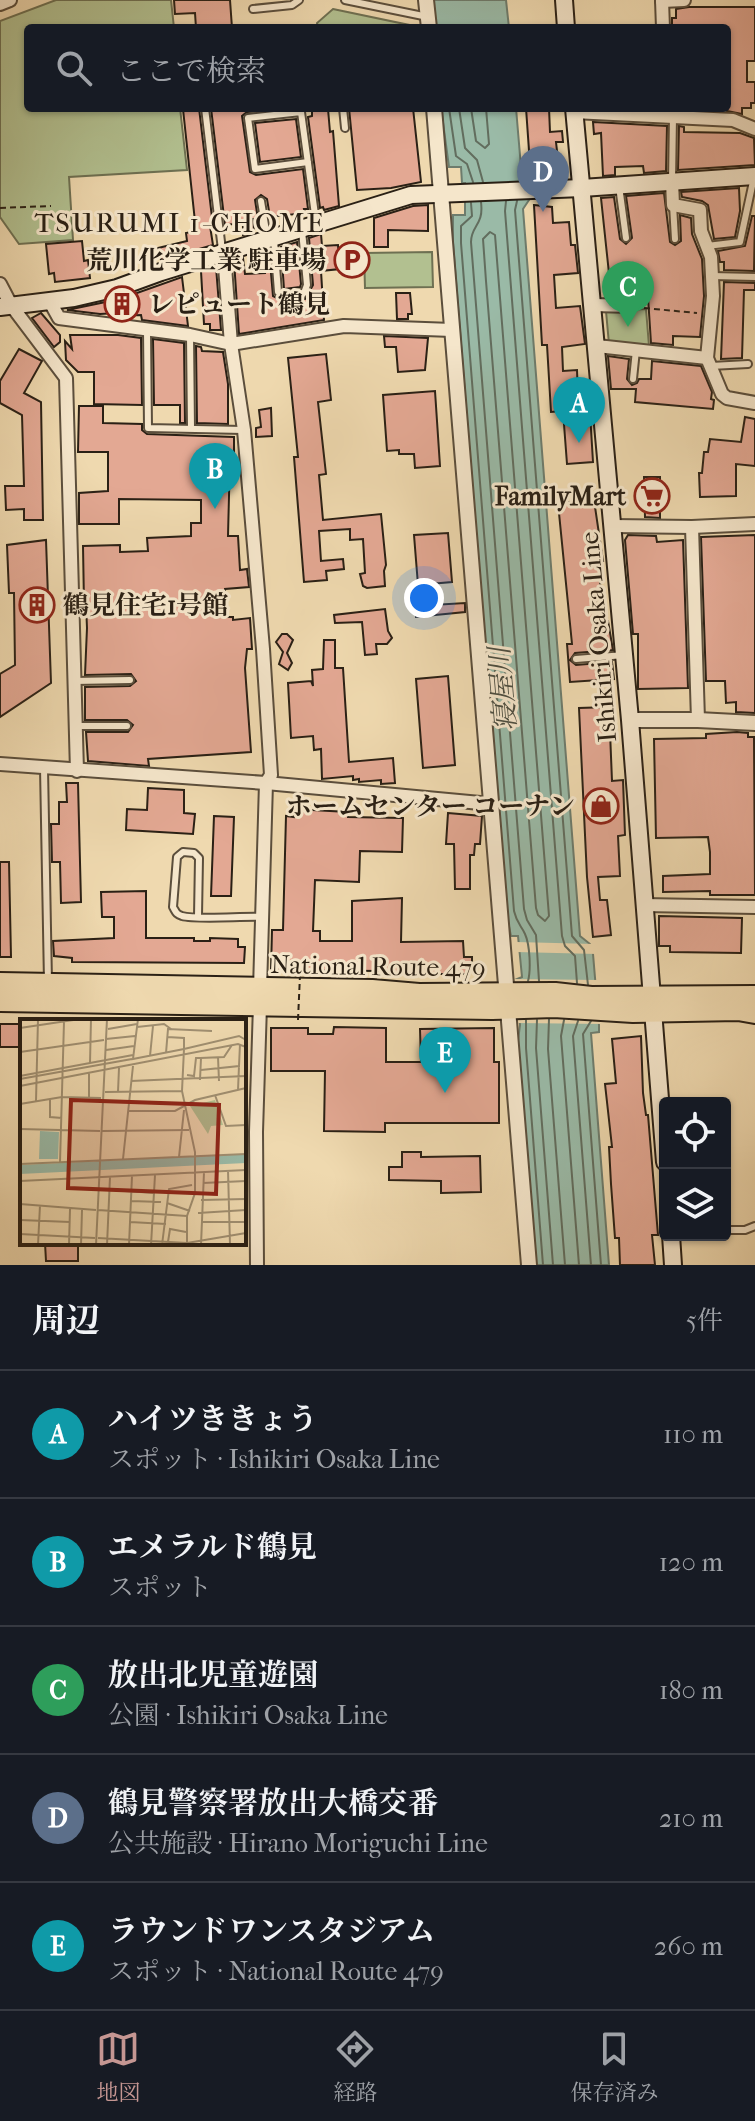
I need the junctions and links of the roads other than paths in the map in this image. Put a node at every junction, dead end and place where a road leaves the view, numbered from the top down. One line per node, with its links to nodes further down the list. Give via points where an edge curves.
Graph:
1 (10, 0): 8 (street)
2 (299, 0): 9 (lane)
3 (345, 0): 10 (lane)
4 (426, 0): 10 (street)
5 (564, 0): 11 (main road)
6 (662, 0): 7 (street); 12 (street)
7 (684, 0)
8 (0, 4)
9 (253, 9)
10 (428, 22)
11 (566, 24)
12 (663, 24)
13 (205, 112): 34 (lane)
14 (343, 112): 19 (lane)
15 (435, 112): 26 (street)
16 (574, 112): 25 (main road, Ishikiri Osaka Line)
17 (637, 112): 18 (street)
18 (669, 113): 20 (street, via 733,120); 23 (lane)
19 (345, 128)
20 (755, 129)
21 (308, 162): 21 (lane, via 301,112 248,118 255,169); 29 (lane)
22 (754, 176): 23 (main road); 33 (lane, via 740,242)
23 (672, 181): 24 (main road); 28 (street)
24 (619, 185): 25 (main road); 30 (lane)
25 (582, 188): 26 (main road); 39 (main road, Ishikiri Osaka Line)
26 (447, 193): 29 (main road, via 411,195); 43 (street)
27 (261, 201): 31 (lane)
28 (673, 205): 32 (lane); 33 (street, via 700,210)
29 (309, 228): 31 (main road); 31 (lane, via 304,293 278,292)
30 (626, 238)
31 (271, 239): 34 (main road)
32 (675, 239)
33 (707, 246): 35 (street)
34 (224, 254): 38 (main road, via 117,288); 45 (street)
35 (712, 276): 36 (lane); 48 (street)
36 (755, 277)
37 (0, 284): 40 (street)
38 (49, 300): 40 (main road); 42 (street, via 59,318)
39 (594, 305): 41 (street); 46 (main road, Ishikiri Osaka Line)
40 (5, 306): 60 (street, via 66,378)
41 (630, 306)
42 (147, 330): 44 (street); 52 (lane, via 148,428)
43 (452, 330): 45 (street, via 344,326); 70 (street)
44 (190, 335): 45 (street); 52 (lane)
45 (231, 344): 53 (street)
46 (597, 346): 47 (street); 55 (main road, Ishikiri Osaka Line)
47 (636, 350): 48 (street); 50 (lane)
48 (708, 362): 49 (lane); 51 (street, via 727,398)
49 (748, 364)
50 (633, 379)
51 (755, 403)
52 (191, 428): 53 (lane)
53 (244, 430): 69 (street, via 271,775)
54 (755, 524): 56 (street)
55 (613, 526): 56 (street); 57 (main road, Ishikiri Osaka Line)
56 (692, 527): 62 (street)
57 (624, 655): 58 (lane); 61 (main road, Ishikiri Osaka Line)
58 (576, 659)
59 (130, 680): 60 (lane)
60 (74, 681): 64 (street)
61 (630, 720): 62 (street); 71 (main road, Ishikiri Osaka Line)
62 (698, 720): 63 (street)
63 (755, 723)
64 (75, 726): 65 (lane); 68 (street)
65 (127, 726)
66 (0, 764): 67 (street)
67 (44, 768): 68 (street); 76 (lane)
68 (77, 771): 69 (street)
69 (266, 783): 70 (street); 74 (street)
70 (491, 804): 79 (street)
71 (644, 905): 72 (street); 81 (main road, Ishikiri Osaka Line)
72 (755, 907)
73 (198, 916): 73 (lane, via 181,916 173,907 177,857 183,852 199,858); 74 (lane)
74 (262, 917): 78 (street)
75 (0, 983): 76 (highway, National Route 479)
76 (48, 985): 78 (highway, National Route 479)
77 (755, 996): 81 (highway, National Route 479)
78 (260, 997): 79 (highway, National Route 479); 80 (highway, National Route 479); 87 (street)
79 (511, 1000): 81 (highway, National Route 479); 88 (street)
80 (0, 1001)
81 (652, 1003): 82 (highway, National Route 479); 83 (main road, Ishikiri Osaka Line)
82 (755, 1013)
83 (660, 1097)
84 (755, 1226): 85 (lane)
85 (731, 1230)
86 (671, 1241): 89 (main road)
87 (257, 1265)
88 (529, 1265)
89 (673, 1265)

